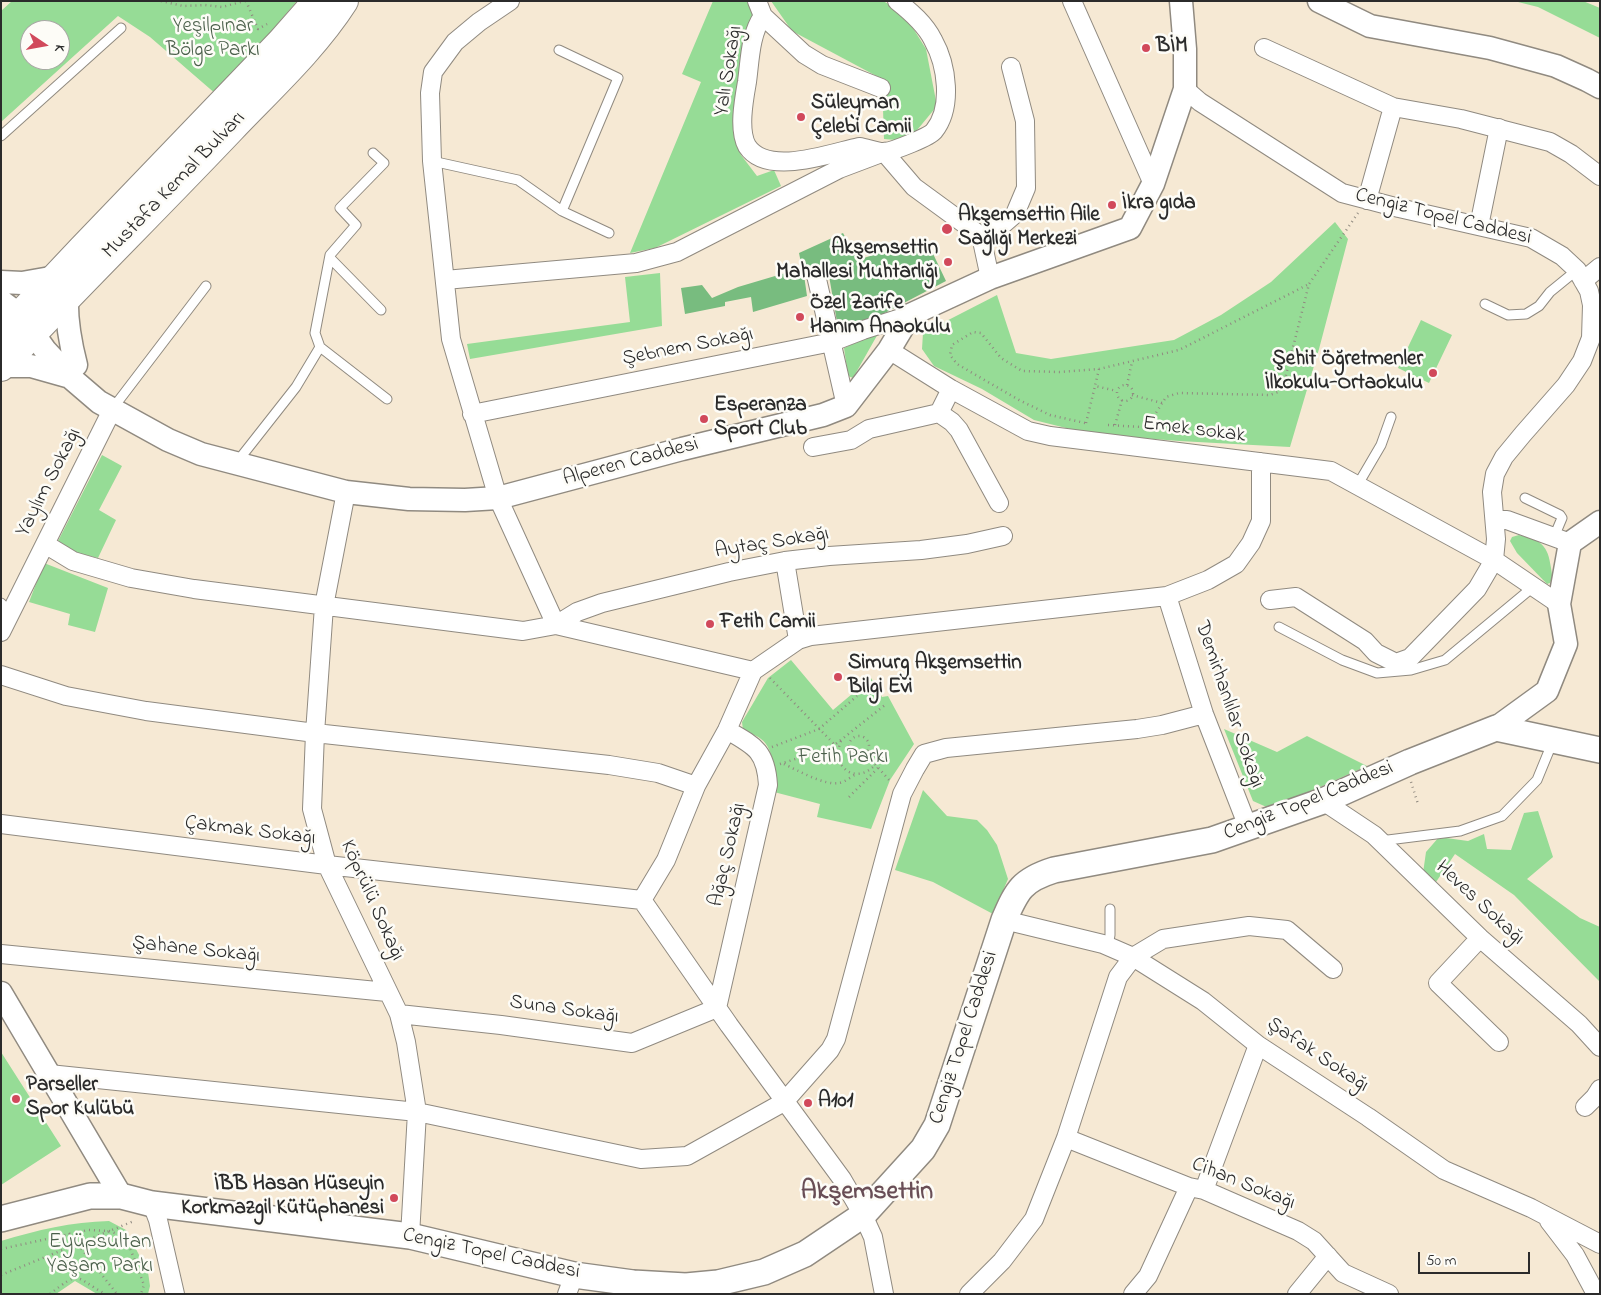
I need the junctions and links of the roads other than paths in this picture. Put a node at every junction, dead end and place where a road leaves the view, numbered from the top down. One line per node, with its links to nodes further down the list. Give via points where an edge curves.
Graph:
1 (317, 1): 37 (main road, Mustafa Kemal Bulvarı)
2 (344, 1): 37 (main road, Mustafa Kemal Bulvarı, via 332,20 270,88)
3 (510, 1): 21 (street, via 455,42 433,72 430,93)
4 (897, 1): 19 (street, Yalı Sokağı, via 911,12 934,41 946,87 946,101 933,133)
5 (1072, 1): 23 (street)
6 (1182, 1): 15 (street)
7 (1319, 1): 13 (street, via 1370,26 1490,48 1556,66)
8 (760, 9): 14 (street, via 811,60); 19 (street, Yalı Sokağı, via 742,111 747,145 763,158 774,161 799,161 859,147)
9 (121, 28): 18 (lane)
10 (1264, 48): 16 (street)
11 (559, 50): 25 (lane, via 618,78)
12 (1011, 67): 28 (street, via 1025,121 1026,188 1015,214 1000,227)
13 (1600, 87)
14 (881, 88)
15 (1185, 89): 23 (street); 24 (street, Cengiz Topel Caddesi, via 1200,102 1342,193)
16 (1393, 106): 17 (street); 24 (street)
17 (1499, 128): 22 (street, via 1550,142); 26 (street)
18 (1, 136)
19 (884, 152): 28 (street, via 914,187); 34 (street, via 839,169 677,252 657,258 636,263)
20 (373, 153): 29 (lane, via 384,164 340,208 356,224)
21 (432, 161): 25 (lane, via 518,180); 34 (street)
22 (1600, 176)
23 (1153, 184): 33 (street, via 1130,228)
24 (1367, 200): 26 (street, Cengiz Topel Caddesi)
25 (562, 211): 27 (lane)
26 (1479, 226): 32 (street, Cengiz Topel Caddesi, via 1532,238 1562,256)
27 (609, 232)
28 (981, 236): 33 (street)
29 (330, 258): 39 (lane); 44 (lane, via 315,333)
30 (1600, 267): 32 (street)
31 (816, 275): 43 (street)
32 (1580, 275): 38 (lane, via 1550,292 1539,306 1526,314 1508,315); 63 (street, Cengiz Topel Caddesi, via 1592,305 1591,338 1582,361 1566,385 1504,457 1495,474 1492,492)
33 (990, 278): 41 (street)
34 (445, 280): 53 (street, via 451,339)
35 (1, 284): 37 (street); 40 (street, via 15,300)
36 (206, 286): 51 (lane)
37 (62, 287): 40 (main road, Mustafa Kemal Bulvarı); 47 (street)
38 (1485, 304)
39 (381, 310)
40 (19, 315): 42 (main road, Mustafa Kemal Bulvarı); 46 (main road, Mustafa Kemal Bulvarı); 47 (street, Alperen Caddesi, via 52,341)
41 (910, 315): 43 (street, Şebnem Sokağı); 45 (street)
42 (1, 335)
43 (832, 342): 50 (street); 53 (street, Şebnem Sokağı)
44 (320, 347): 49 (lane); 57 (lane, via 296,387)
45 (889, 350): 48 (street, Emek sokak); 50 (street)
46 (2, 366): 47 (street)
47 (74, 371): 51 (street, Alperen Caddesi, via 90,379)
48 (951, 389): 52 (street); 56 (street, Emek sokak, via 1028,431)
49 (387, 399)
50 (846, 406): 60 (street, Alperen Caddesi, via 823,415)
51 (113, 408): 57 (street, Alperen Caddesi, via 168,440); 67 (street, Yaylım Sokağı)
52 (939, 413): 55 (street, via 869,429 851,440); 62 (street, via 959,430)
53 (472, 414): 60 (street)
54 (1391, 417): 58 (lane, via 1381,444)
55 (814, 447)
56 (1261, 462): 58 (street, Emek sokak, via 1330,471); 71 (street, via 1261,521 1236,564 1208,580)
57 (236, 464): 59 (street, Alperen Caddesi)
58 (1357, 486): 68 (street, Emek sokak)
59 (346, 492): 60 (street, Alperen Caddesi, via 409,499); 74 (street, Köprülü Sokağı)
60 (498, 498): 76 (street)
61 (1525, 498): 66 (lane, via 1560,514)
62 (999, 503)
63 (1494, 520): 66 (street, via 1507,520); 68 (street, Cengiz Topel Caddesi)
64 (1600, 522): 66 (street)
65 (1003, 536): 69 (street, Aytaç Sokağı, via 921,550)
66 (1562, 540): 73 (street, Cengiz Topel Caddesi)
67 (45, 544): 74 (street, via 73,561 132,578); 75 (street, Yaylım Sokağı)
68 (1494, 560): 70 (street, Emek sokak); 72 (street, via 1477,589 1433,636 1410,658 1396,663 1376,653 1365,641 1296,597)
69 (785, 561): 76 (street, Aytaç Sokağı, via 602,603 577,612); 79 (street)
70 (1533, 587): 73 (street, Emek sokak); 77 (lane, via 1445,660 1411,670 1377,673 1342,660)
71 (1167, 596): 79 (street, via 858,630); 82 (street, Demirhanlılar Sokağı)
72 (1270, 600)
73 (1559, 604): 83 (street, Cengiz Topel Caddesi, via 1566,644 1547,691)
74 (324, 606): 76 (street, via 523,631); 85 (street, Köprülü Sokağı)
75 (6, 608): 78 (street, Yaylım Sokağı)
76 (556, 625): 80 (street)
77 (1279, 627)
78 (1, 632)
79 (798, 640): 80 (street)
80 (755, 669): 84 (street)
81 (1, 675): 85 (street, via 66,696)
82 (1204, 714): 91 (street, Demirhanlılar Sokağı); 111 (street, via 1137,729 936,750 924,754 902,794 836,1039)
83 (1496, 728): 86 (main road); 89 (main road, Cengiz Topel Caddesi)
84 (727, 730): 88 (street); 104 (street, Ağaç Sokağı, via 752,744 775,766)
85 (315, 733): 88 (street, via 609,764 658,773); 93 (street, Köprülü Sokağı, via 312,808)
86 (1554, 740): 87 (main road); 92 (lane, via 1537,780 1502,816 1460,831)
87 (1600, 750)
88 (696, 786): 94 (street, via 666,860)
89 (1322, 801): 91 (main road, Cengiz Topel Caddesi); 92 (street, Heves Sokağı)
90 (1, 824): 93 (street, Çakmak Sokağı)
91 (1248, 827): 96 (main road, Cengiz Topel Caddesi, via 1230,836 1036,876 1013,898)
92 (1380, 841): 97 (street, Heves Sokağı)
93 (327, 865): 94 (street, Çakmak Sokağı); 102 (street, Köprülü Sokağı)
94 (642, 900): 104 (street)
95 (1110, 909): 98 (lane)
96 (1004, 920): 98 (street, Şafak Sokağı); 118 (main road, Cengiz Topel Caddesi, via 937,1125 922,1149)
97 (1480, 938): 106 (street, via 1438,984); 108 (street, Heves Sokağı, via 1579,1024)
98 (1108, 946): 100 (street, Şafak Sokağı)
99 (1, 954): 102 (street, Şahane Sokağı)
100 (1132, 957): 101 (street, via 1163,939 1249,926 1287,930); 107 (street, Şafak Sokağı, via 1202,1001); 114 (street, via 1118,977)
101 (1332, 969)
102 (387, 992): 105 (street, Köprülü Sokağı)
103 (1, 993): 109 (street)
104 (717, 1008): 105 (street, Suna Sokağı, via 632,1043); 111 (street)
105 (398, 1014): 113 (street, Köprülü Sokağı, via 406,1042)
106 (1499, 1042)
107 (1258, 1045): 115 (street); 119 (street, Şafak Sokağı, via 1444,1170)
108 (1600, 1047)
109 (49, 1074): 113 (street); 116 (street)
110 (1600, 1089): 112 (street)
111 (784, 1102): 113 (street, via 687,1156 641,1159); 118 (street, via 842,1179)
112 (1585, 1107)
113 (417, 1112): 121 (street, Köprülü Sokağı)
114 (1066, 1138): 115 (street, Cihan Sokağı); 127 (street, via 1034,1219 1002,1261)
115 (1197, 1189): 123 (street, Cihan Sokağı, via 1298,1232 1314,1241); 128 (street, via 1148,1276)
116 (121, 1196): 117 (main road, Cengiz Topel Caddesi); 120 (main road, Cengiz Topel Caddesi, via 90,1196)
117 (154, 1208): 121 (main road, Cengiz Topel Caddesi); 125 (street)
118 (863, 1215): 124 (main road, Cengiz Topel Caddesi, via 805,1254 764,1272 718,1283 686,1286); 126 (street, via 873,1237)
119 (1546, 1216): 122 (street, Şafak Sokağı); 131 (street, via 1576,1255)
120 (1, 1218)
121 (410, 1236): 124 (main road, Cengiz Topel Caddesi)
122 (1600, 1244)
123 (1328, 1256): 129 (street); 130 (street, Cihan Sokağı, via 1343,1273)
124 (570, 1284)
125 (175, 1294)
126 (884, 1294)
127 (969, 1294)
128 (1133, 1294)
129 (1297, 1294)
130 (1389, 1294)
131 (1596, 1294)

